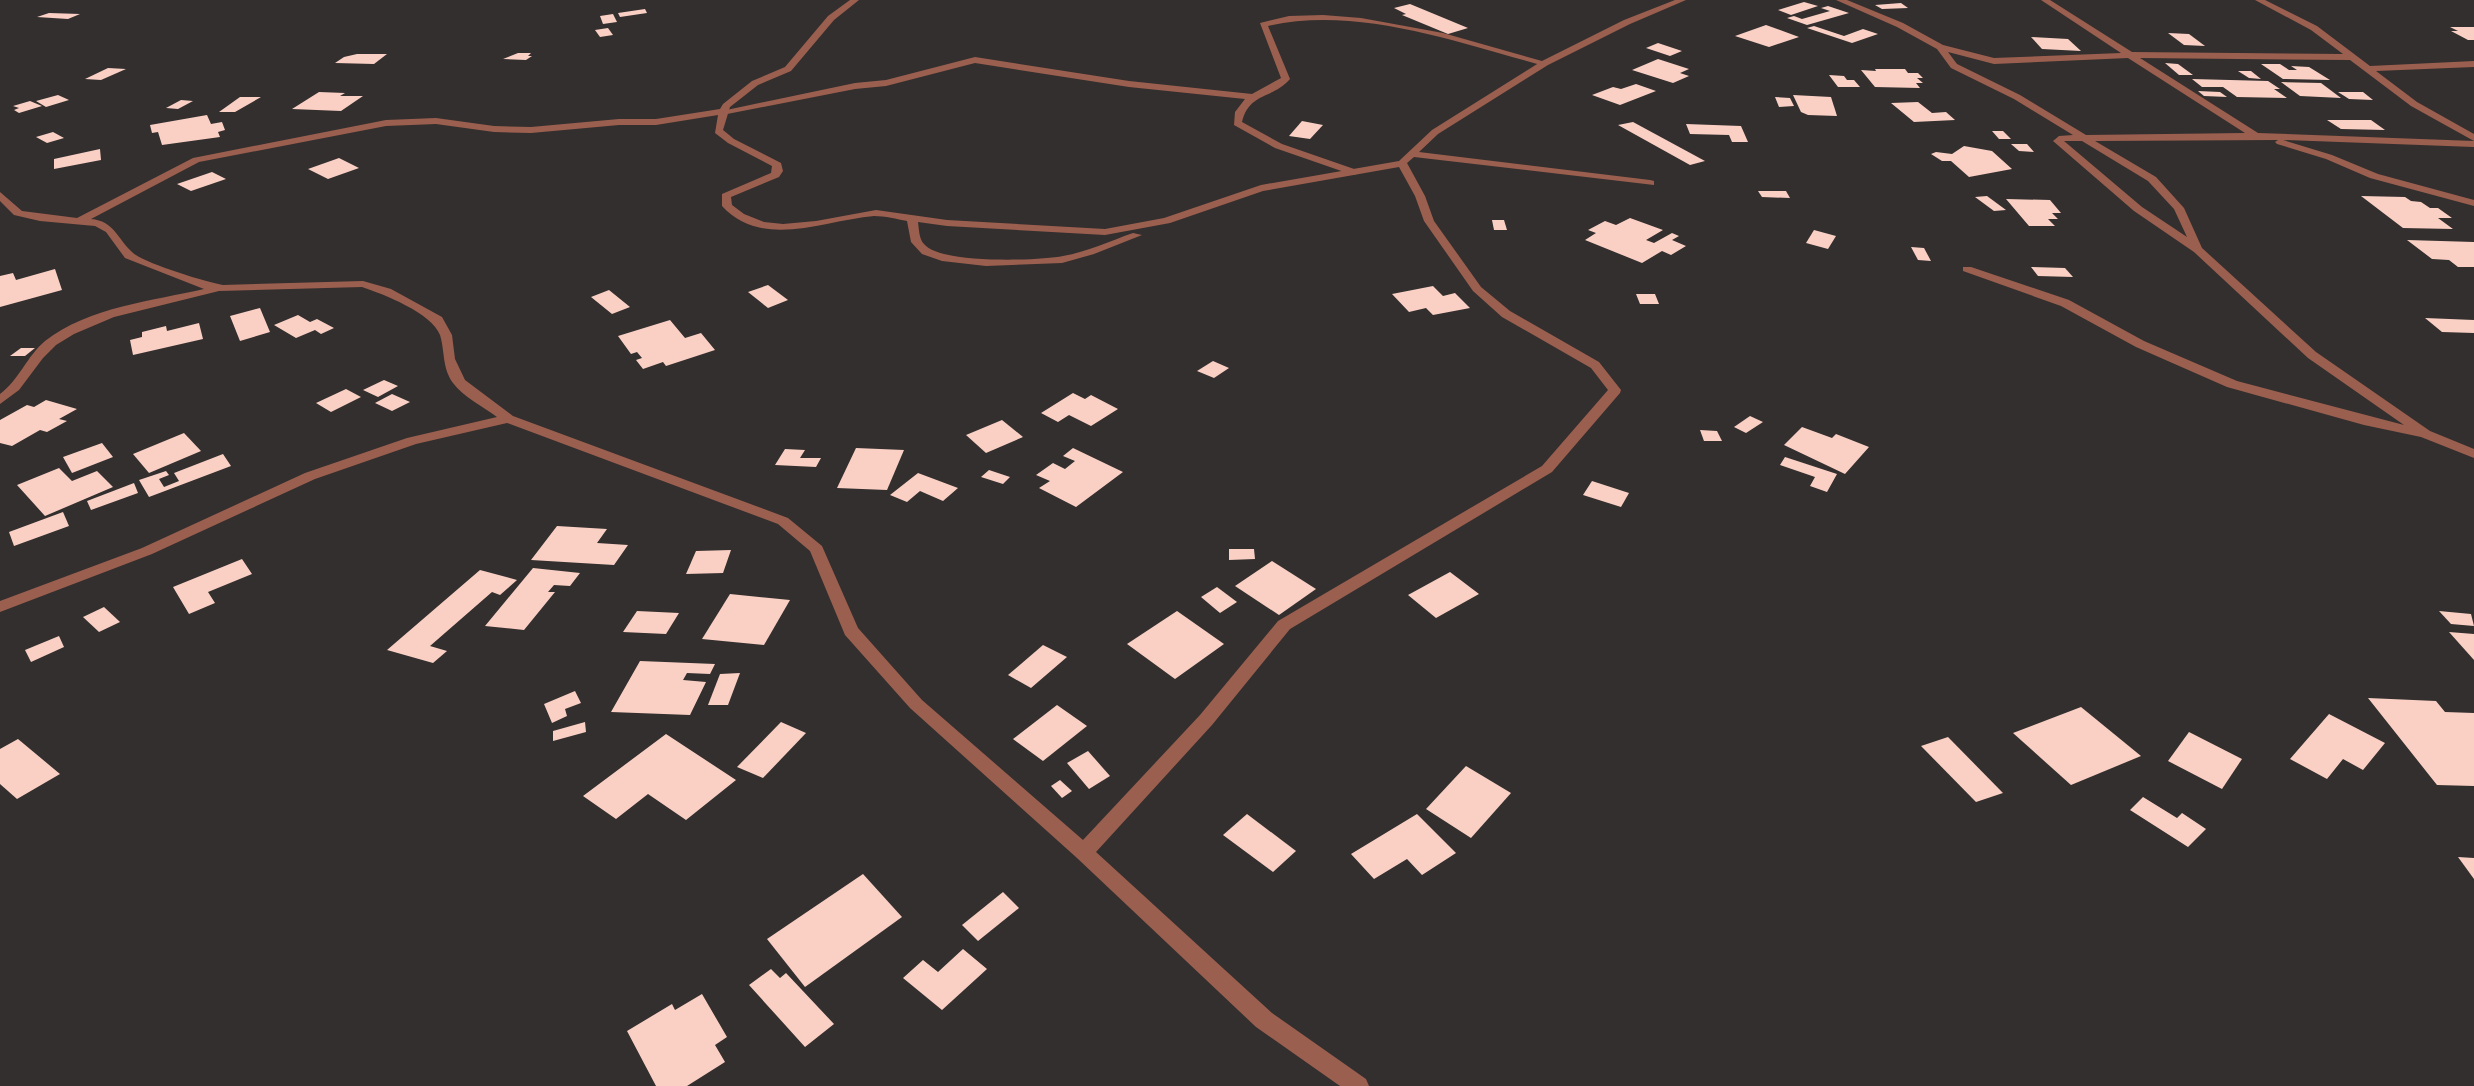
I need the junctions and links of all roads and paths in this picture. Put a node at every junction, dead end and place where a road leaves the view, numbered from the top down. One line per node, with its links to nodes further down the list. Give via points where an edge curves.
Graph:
1 (855, 0): 15 (street, via 831,18 788,69 755,83)
2 (1681, 0): 10 (street)
3 (1840, 0): 6 (street)
4 (2046, 0): 7 (street)
5 (2259, 0): 8 (street, via 2314,28)
6 (1940, 47): 9 (street); 12 (street)
7 (2128, 55): 8 (street); 9 (street); 16 (street)
8 (2350, 57): 13 (street)
9 (1994, 61): 12 (street)
10 (1545, 63): 14 (street, via 1395,19 1293,13 1276,16 1263,25 1286,80); 20 (street, via 1435,132)
11 (2474, 64): 13 (street)
12 (1954, 66): 17 (street, via 2017,97)
13 (2367, 69): 18 (street, via 2414,104)
14 (1251, 97): 15 (street, via 1129,84 975,60 886,83); 21 (street, via 1242,104 1237,123 1274,144)
15 (722, 112): 25 (street, via 718,131 777,165 775,175 726,196 727,206 740,216 762,225 783,227 876,213); 26 (street, via 656,122 531,130 436,121 386,123 196,160)
16 (2259, 136): 17 (street); 19 (street); 24 (street, via 2329,157 2382,179)
17 (2083, 138): 28 (street, via 2152,179 2179,208); 28 (street, via 2058,141 2138,209)
18 (2474, 138)
19 (2474, 144)
20 (1407, 159): 21 (street); 22 (street); 36 (street, via 1429,220 1477,289 1506,314 1595,365 1615,390 1547,469 1284,625 1206,720)
21 (1353, 172): 27 (street, via 1261,189)
22 (1650, 183)
23 (0, 195): 26 (street, via 18,213)
24 (2474, 203)
25 (912, 218): 27 (street, via 1105,232); 27 (street, via 918,245 924,251 964,260 1028,263 1064,260)
26 (81, 220): 30 (street, via 111,230 129,256 200,285)
27 (1166, 221)
28 (2198, 250): 33 (street, via 2312,355)
29 (1967, 269): 33 (street, via 2065,303 2140,345 2232,384)
30 (223, 288): 31 (street, via 123,313 68,333 50,344); 32 (street, via 363,284 387,291 438,320 459,382)
31 (0, 400)
32 (508, 419): 35 (street, via 412,441 309,476 147,551); 36 (street, via 783,521 817,549 851,631 916,704)
33 (2425, 434): 34 (street)
34 (2474, 454)
35 (0, 607)
36 (1084, 852): 37 (street, via 1264,1020)
37 (1358, 1086)

